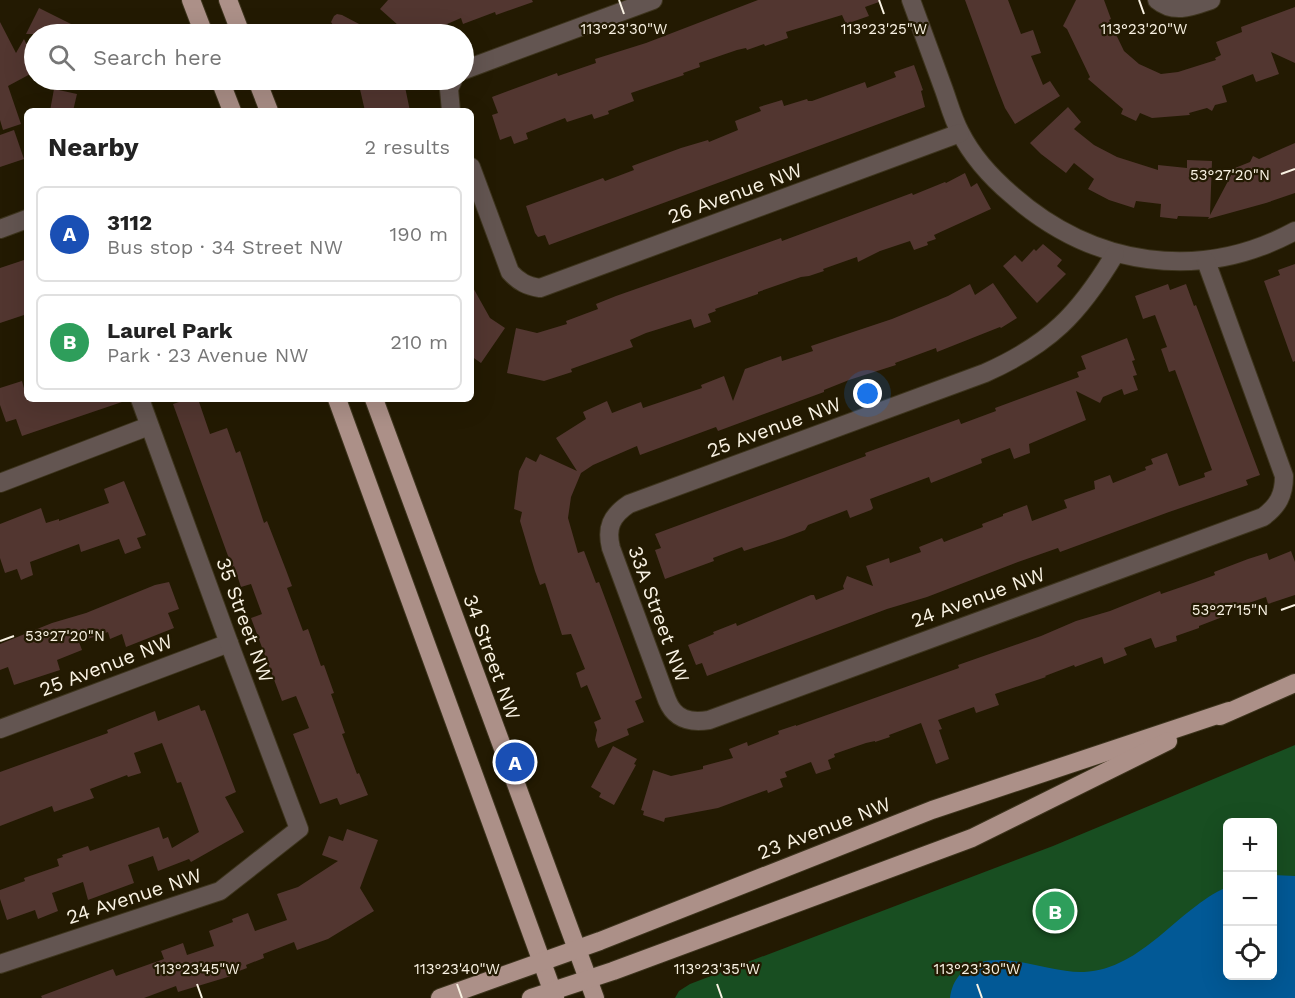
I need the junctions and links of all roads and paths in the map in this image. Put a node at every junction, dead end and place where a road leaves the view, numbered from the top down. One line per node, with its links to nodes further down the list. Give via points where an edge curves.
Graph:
1 (191, 0): 7 (main road)
2 (228, 0): 8 (main road)
3 (653, 0): 9 (street)
4 (911, 0): 16 (street)
5 (1210, 0): 6 (street, via 1191,7)
6 (1165, 4)
7 (200, 24)
8 (237, 24)
9 (474, 70)
10 (224, 90): 13 (main road)
11 (261, 90): 14 (main road)
12 (451, 90): 15 (street)
13 (231, 108)
14 (268, 108)
15 (450, 108)
16 (960, 133): 17 (street, 26 Avenue NW, via 540,288 516,279 506,263); 21 (street, via 990,174 1023,205 1062,231)
17 (474, 175)
18 (24, 220): 19 (street)
19 (0, 229)
20 (1295, 231): 22 (street, via 1275,241)
21 (1115, 254): 22 (street, via 1163,261); 28 (street, 25 Avenue NW, via 1070,319 1009,362 628,504)
22 (1206, 261): 32 (street, 24 Avenue NW, via 1284,476 1282,495 1272,510 1263,517 709,720)
23 (141, 402): 26 (street, 35 Street NW)
24 (339, 402): 36 (main road)
25 (375, 402): 35 (main road, 34 Street NW)
26 (149, 426): 27 (street); 29 (street, 35 Street NW)
27 (0, 483)
28 (611, 521): 32 (street, 33A Street NW, via 611,548 667,700)
29 (229, 643): 33 (street, 25 Avenue NW); 34 (street, 35 Street NW)
30 (1295, 683): 31 (main road, 23 Avenue NW)
31 (1229, 711): 35 (main road, 23 Avenue NW, via 932,810); 38 (main road, 23 Avenue NW, via 972,838)
32 (681, 719)
33 (0, 729)
34 (299, 829): 37 (street, 24 Avenue NW, via 220,891)
35 (575, 949): 36 (main road, 23 Avenue NW); 38 (main road, 34 Street NW)
36 (541, 961): 39 (main road); 40 (main road, 23 Avenue NW)
37 (0, 964)
38 (587, 980): 39 (main road, 23 Avenue NW); 42 (main road, 34 Street NW)
39 (553, 994): 41 (main road, 23 Avenue NW)
40 (440, 998)
41 (531, 998)
42 (595, 998)

